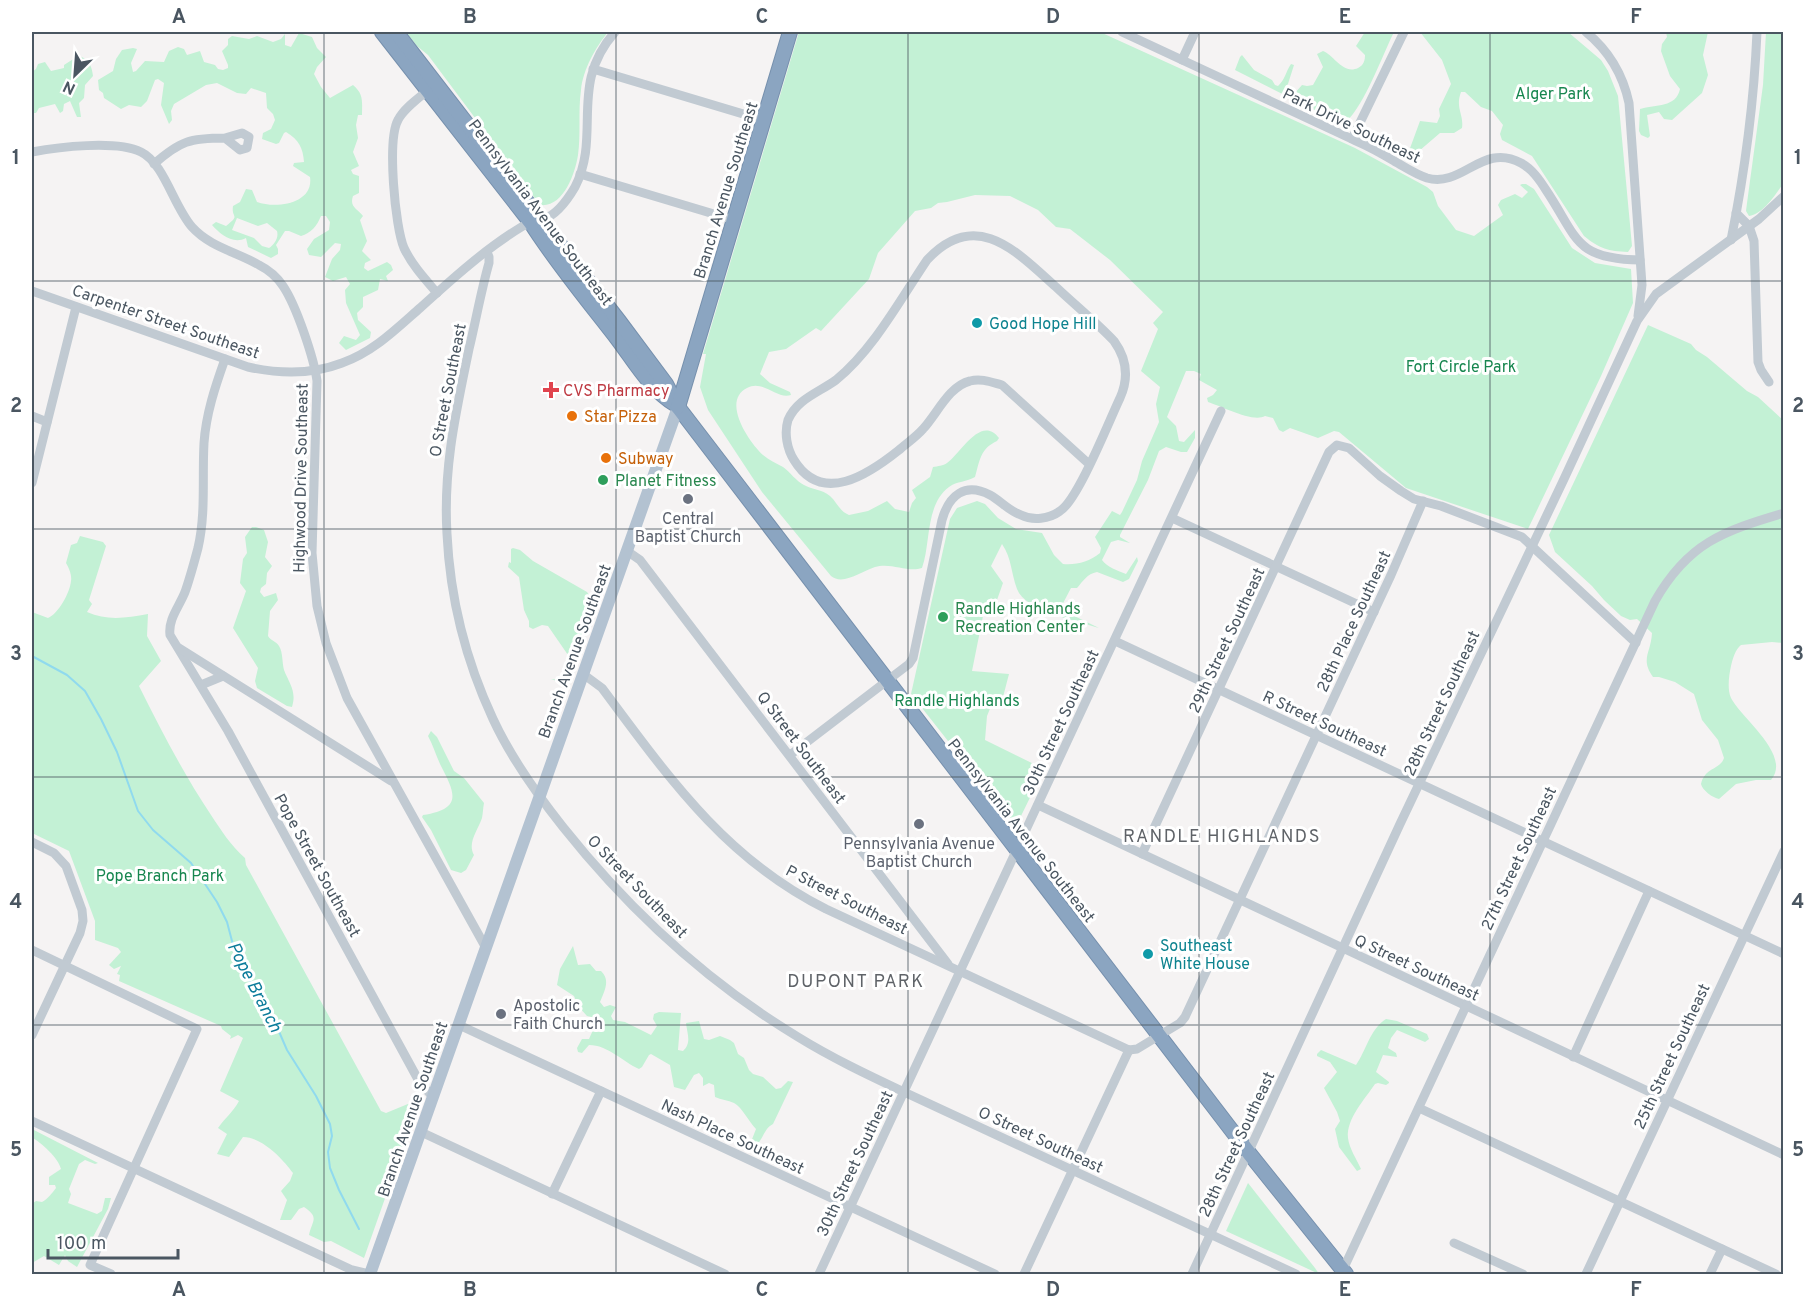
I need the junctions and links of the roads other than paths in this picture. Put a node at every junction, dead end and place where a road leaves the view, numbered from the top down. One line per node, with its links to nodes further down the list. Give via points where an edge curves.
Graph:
1 (382, 32): 12 (highway, Pennsylvania Avenue Southeast)
2 (396, 32): 12 (highway, Pennsylvania Avenue Southeast)
3 (615, 32): 11 (street, Carpenter Street Southeast)
4 (790, 32): 13 (highway, Branch Avenue Southeast)
5 (1122, 32): 10 (street, Park Drive Southeast)
6 (1195, 32): 10 (street)
7 (1404, 32): 15 (street)
8 (1586, 32): 26 (street, via 1610,58 1628,97)
9 (1757, 32): 20 (street, via 1751,121)
10 (1182, 60): 15 (street, Park Drive Southeast)
11 (593, 69): 13 (street); 18 (street, Carpenter Street Southeast, via 587,100 586,152)
12 (432, 87): 22 (highway, Pennsylvania Avenue Southeast); 30 (street, via 400,117 393,143 399,233 408,255)
13 (763, 120): 21 (highway, Branch Avenue Southeast)
14 (225, 138): 17 (street, via 185,141)
15 (1352, 139): 26 (street, Park Drive Southeast, via 1432,178 1454,176 1488,159 1514,160 1538,178 1583,246 1605,258)
16 (32, 152): 17 (street, Highwood Drive Southeast, via 84,146 132,149)
17 (154, 164): 34 (street, Highwood Drive Southeast, via 194,229 261,266 281,283 291,300)
18 (580, 174): 21 (street); 22 (street, Carpenter Street Southeast, via 565,202)
19 (1784, 196): 23 (street, 28th Street Southeast)
20 (1736, 213): 23 (street); 24 (street)
21 (734, 220): 36 (highway, Branch Avenue Southeast)
22 (537, 222): 25 (street, Carpenter Street Southeast, via 524,226); 36 (highway, Pennsylvania Avenue Southeast, via 551,255 662,396)
23 (1749, 226): 24 (street, 28th Street Southeast); 35 (street, via 1754,241 1758,362)
24 (1731, 240): 28 (street, 28th Street Southeast)
25 (487, 252): 30 (street, Carpenter Street Southeast); 61 (street, O Street Southeast, via 489,263 449,454 449,560 456,607 479,686 504,741)
26 (1640, 260): 27 (street)
27 (1642, 285): 28 (street, via 1653,291); 32 (street)
28 (1664, 287): 32 (street, 28th Street Southeast)
29 (32, 291): 31 (street, Carpenter Street Southeast)
30 (437, 293): 34 (street, Carpenter Street Southeast, via 371,349)
31 (76, 307): 33 (street, Carpenter Street Southeast); 39 (street)
32 (1637, 321): 45 (street, 28th Street Southeast)
33 (225, 359): 34 (street, Carpenter Street Southeast, via 271,371); 51 (street, via 206,420 199,541 187,587 170,625)
34 (315, 370): 59 (street, Highwood Drive Southeast, via 312,553 319,619 340,683)
35 (1769, 382)
36 (678, 407): 46 (main road, Branch Avenue Southeast); 54 (highway, Pennsylvania Avenue Southeast)
37 (1221, 411): 44 (street, 30th Street Southeast)
38 (32, 416): 39 (street)
39 (47, 422): 41 (street)
40 (1089, 464): 40 (street, via 1002,385 985,380 969,381 955,389 922,430 878,467 850,482 837,484 813,479 799,467 789,450 787,426 796,407 858,358 931,256 945,245 967,237 992,238 1017,251 1122,352 1126,369 1123,392); 54 (street, via 1071,501 1049,517 1022,516 979,491 964,491 950,500 942,520 916,651 909,664)
41 (32, 483)
42 (1423, 501): 45 (street, via 1522,537); 47 (street, 29th Street Southeast, via 1401,491 1350,448 1334,447); 48 (street, 28th Place Southeast)
43 (1784, 513): 50 (street, 27th Street Southeast, via 1728,531 1692,554 1659,594)
44 (1172, 518): 47 (street); 49 (street, 30th Street Southeast)
45 (1533, 546): 50 (street); 60 (street, 28th Street Southeast)
46 (627, 551): 52 (main road, Branch Avenue Southeast); 58 (street, Q Street Southeast, via 640,560)
47 (1276, 567): 48 (street); 56 (street, 29th Street Southeast)
48 (1374, 612): 57 (street, 28th Place Southeast)
49 (1115, 641): 56 (street, R Street Southeast); 62 (street, 30th Street Southeast)
50 (1636, 643): 63 (street, 27th Street Southeast)
51 (175, 646): 53 (street); 55 (street, Pope Street Southeast)
52 (583, 674): 61 (main road, Branch Avenue Southeast); 76 (street, P Street Southeast, via 602,688 701,815 748,859 814,903)
53 (223, 676): 55 (street); 59 (street)
54 (887, 680): 58 (street); 65 (highway, Pennsylvania Avenue Southeast)
55 (201, 685): 86 (street, Pope Street Southeast, via 420,1083)
56 (1219, 690): 57 (street, R Street Southeast); 67 (street, 29th Street Southeast)
57 (1317, 735): 60 (street, R Street Southeast); 69 (street, 28th Place Southeast)
58 (790, 754): 76 (street, Q Street Southeast)
59 (393, 783): 71 (street, Highwood Drive Southeast)
60 (1420, 784): 63 (street, R Street Southeast); 72 (street, 28th Street Southeast)
61 (539, 797): 71 (main road, Branch Avenue Southeast); 85 (street, O Street Southeast, via 624,898 710,977 798,1038)
62 (1038, 805): 65 (street, 30th Street Southeast); 67 (street, Q Street Southeast)
63 (1543, 841): 68 (street, R Street Southeast); 78 (street, 27th Street Southeast)
64 (32, 843): 75 (street, via 54,853 66,866 81,904 81,929)
65 (1017, 850): 77 (street, 30th Street Southeast); 80 (highway, Pennsylvania Avenue Southeast)
66 (1784, 851): 70 (street, 25th Street Southeast)
67 (1142, 854): 69 (street, Q Street Southeast)
68 (1649, 891): 70 (street, R Street Southeast); 83 (street)
69 (1240, 900): 72 (street, Q Street Southeast); 80 (street, 28th Place Southeast, via 1185,1017)
70 (1744, 935): 74 (street, R Street Southeast); 87 (street, 25th Street Southeast)
71 (486, 948): 79 (main road, Branch Avenue Southeast)
72 (1343, 949): 78 (street, Q Street Southeast); 91 (street, 28th Street Southeast)
73 (32, 950): 75 (street)
74 (1784, 954)
75 (64, 965): 81 (street); 93 (street, via 197,1029)
76 (949, 965): 77 (street, P Street Southeast)
77 (960, 971): 82 (street, P Street Southeast); 85 (street, 30th Street Southeast)
78 (1466, 1007): 83 (street, Q Street Southeast); 88 (street, 27th Street Southeast)
79 (459, 1025): 84 (street, Nash Place Southeast); 86 (main road, Branch Avenue Southeast)
80 (1165, 1032): 82 (street); 91 (highway, Pennsylvania Avenue Southeast)
81 (32, 1035)
82 (1129, 1050): 94 (street)
83 (1573, 1057): 87 (street, Q Street Southeast)
84 (601, 1091): 95 (street); 97 (street, Nash Place Southeast)
85 (904, 1092): 94 (street, O Street Southeast); 97 (street, 30th Street Southeast)
86 (433, 1097): 90 (main road, Branch Avenue Southeast)
87 (1668, 1101): 92 (street, Q Street Southeast); 96 (street, 25th Street Southeast)
88 (1419, 1108): 96 (street); 101 (street, 27th Street Southeast)
89 (32, 1121): 93 (street)
90 (421, 1132): 95 (street); 103 (main road, Branch Avenue Southeast)
91 (1249, 1153): 98 (street, 28th Street Southeast); 101 (highway, Pennsylvania Avenue Southeast)
92 (1784, 1155)
93 (133, 1168): 102 (street, via 90,1264); 103 (street)
94 (1073, 1170): 98 (street, O Street Southeast); 107 (street)
95 (552, 1194): 104 (street)
96 (1620, 1201): 100 (street); 111 (street, 25th Street Southeast)
97 (850, 1207): 105 (street, 30th Street Southeast); 106 (street, Nash Place Southeast)
98 (1210, 1235): 108 (street, 28th Street Southeast); 109 (street, O Street Southeast)
99 (1454, 1243): 110 (street)
100 (1722, 1249): 112 (street); 113 (street)
101 (1343, 1274)
102 (111, 1275)
103 (369, 1275)
104 (725, 1275)
105 (819, 1275)
106 (995, 1275)
107 (1024, 1275)
108 (1192, 1275)
109 (1296, 1275)
110 (1523, 1275)
111 (1586, 1275)
112 (1710, 1275)
113 (1776, 1275)

